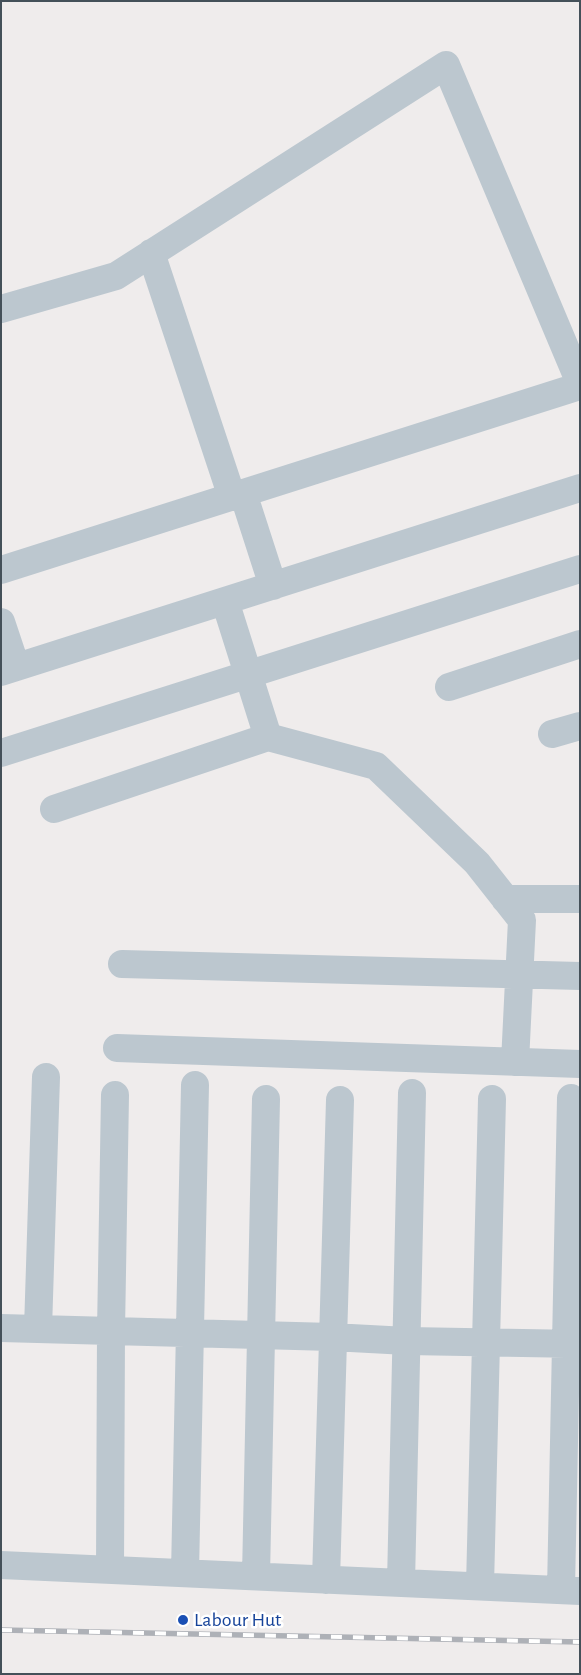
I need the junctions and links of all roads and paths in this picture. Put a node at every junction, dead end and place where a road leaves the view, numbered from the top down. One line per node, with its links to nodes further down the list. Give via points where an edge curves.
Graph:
1 (151, 253): 2 (street, via 116,276); 3 (street, via 446,65); 5 (street)
2 (1, 309)
3 (580, 385): 5 (street)
4 (580, 488): 8 (street)
5 (237, 495): 7 (street); 8 (street)
6 (580, 569): 13 (street)
7 (1, 570)
8 (273, 586): 9 (street)
9 (225, 601): 12 (street); 13 (street)
10 (1, 622): 12 (street)
11 (580, 644): 14 (street)
12 (9, 669)
13 (248, 676): 17 (street); 18 (street)
14 (449, 688)
15 (580, 726): 16 (street)
16 (552, 734)
17 (268, 737): 19 (street); 20 (street, via 376,766 477,863)
18 (1, 753)
19 (54, 809)
20 (505, 899): 21 (street); 23 (street, via 522,920)
21 (580, 899)
22 (122, 964): 23 (street)
23 (519, 974): 24 (street); 26 (street)
24 (580, 976)
25 (117, 1048): 26 (street)
26 (515, 1062): 27 (street)
27 (580, 1064)
28 (46, 1077): 37 (street)
29 (196, 1085): 39 (street)
30 (412, 1093): 42 (street)
31 (115, 1095): 38 (street)
32 (571, 1098): 44 (street)
33 (266, 1099): 40 (street)
34 (492, 1099): 43 (street)
35 (340, 1100): 41 (street)
36 (1, 1328): 37 (street)
37 (38, 1329): 38 (street)
38 (111, 1331): 39 (street); 46 (street)
39 (190, 1333): 40 (street); 47 (street)
40 (261, 1335): 41 (street); 48 (street)
41 (332, 1337): 42 (street); 49 (street)
42 (407, 1341): 43 (street); 50 (street)
43 (486, 1342): 44 (street); 51 (street)
44 (573, 1344): 52 (street)
45 (1, 1565): 46 (street)
46 (110, 1570): 47 (street)
47 (185, 1573): 48 (street)
48 (256, 1576): 49 (street)
49 (326, 1580): 50 (street)
50 (400, 1583): 51 (street)
51 (480, 1586): 52 (street)
52 (570, 1590)

